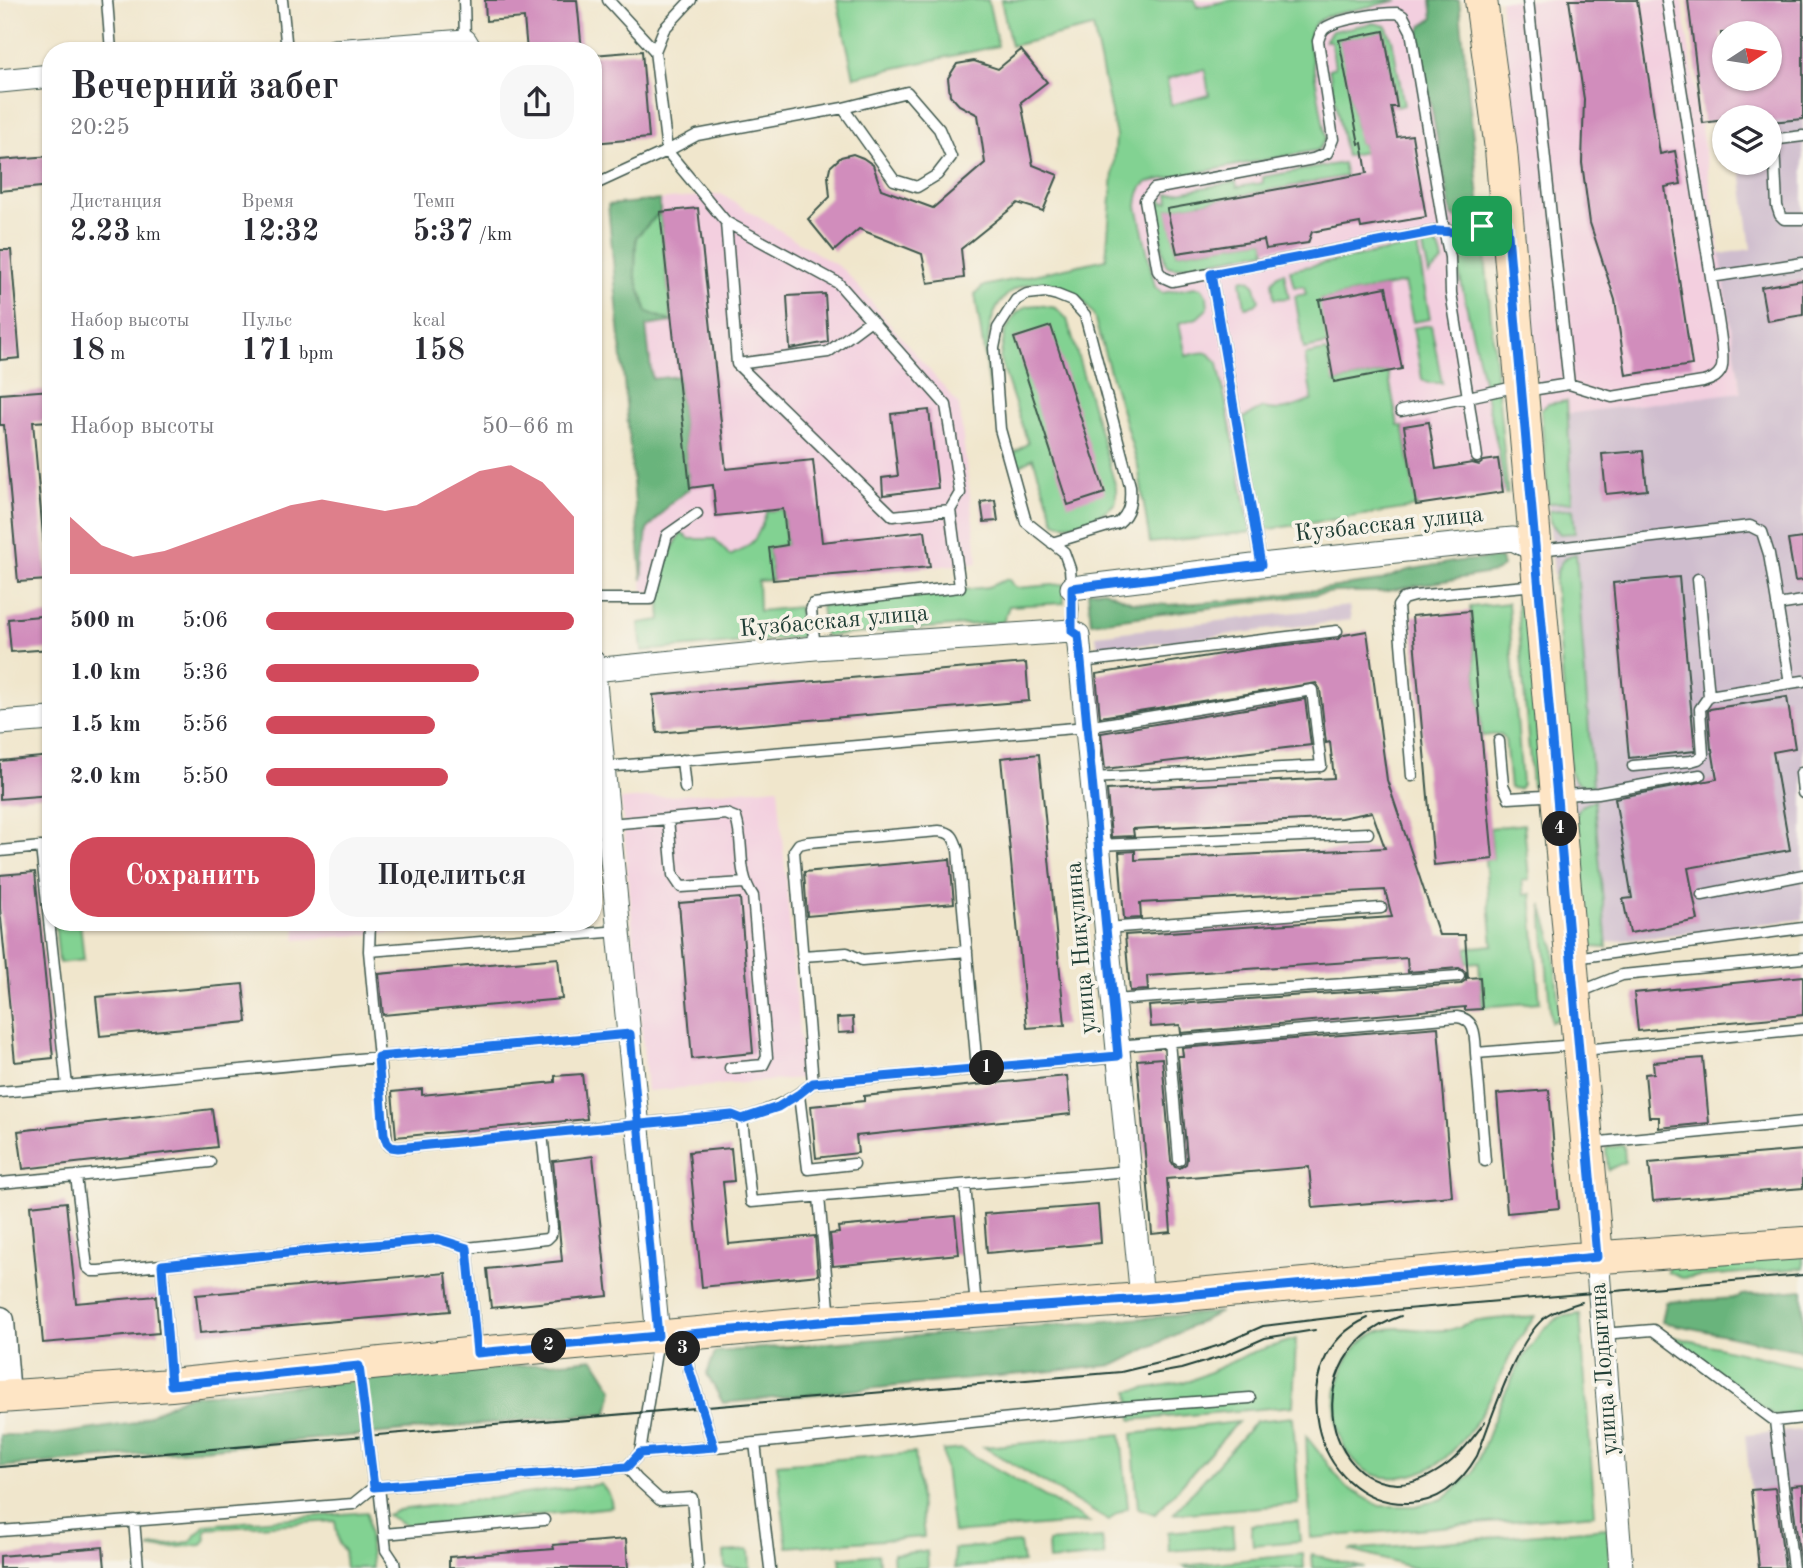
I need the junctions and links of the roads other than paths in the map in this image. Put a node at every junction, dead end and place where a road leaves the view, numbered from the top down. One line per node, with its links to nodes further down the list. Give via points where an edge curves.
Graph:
1 (107, 0): 9 (lane)
2 (282, 0): 10 (lane)
3 (464, 0): 11 (lane)
4 (608, 0): 12 (lane)
5 (691, 0): 12 (lane, via 664,29)
6 (1481, 0): 21 (main road, улица Лодыгина)
7 (1528, 0): 28 (lane)
8 (1667, 0): 25 (lane)
9 (110, 42)
10 (286, 42)
11 (468, 42)
12 (655, 51): 17 (lane)
13 (42, 77): 14 (street)
14 (0, 81)
15 (843, 108): 15 (lane, via 894,180 917,187 937,175 951,157 939,129 907,92); 17 (lane, via 697,135)
16 (1803, 136): 19 (lane, via 1779,139 1773,156 1780,215)
17 (667, 151): 18 (lane); 20 (lane)
18 (602, 181)
19 (1803, 219)
20 (726, 222): 26 (lane, via 838,283); 27 (lane)
21 (1507, 223): 22 (lane); 29 (main road, улица Лодыгина)
22 (1444, 230): 24 (lane); 24 (lane, via 1409,24 1396,13 1364,17 1330,25 1318,41 1333,139 1327,153 1154,189 1147,195 1145,208 1158,271 1172,281); 30 (lane)
23 (1803, 262): 25 (lane)
24 (1211, 274): 37 (lane)
25 (1711, 277): 28 (lane, via 1723,356 1722,369 1714,378 1612,397)
26 (871, 320): 27 (lane, via 828,352); 33 (lane, via 946,405 960,493)
27 (737, 364): 33 (lane, via 893,516)
28 (1569, 384): 29 (lane)
29 (1522, 388): 30 (lane); 36 (main road, улица Лодыгина)
30 (1468, 397): 31 (lane); 32 (lane)
31 (1401, 411)
32 (1478, 457)
33 (950, 510): 46 (lane, via 960,587 813,604)
34 (697, 514): 41 (lane, via 667,535 650,599)
35 (1052, 543): 35 (lane, via 1118,523 1126,517 1131,501 1085,315 1072,301 1045,292 1016,300 998,328 994,348 1000,429 1026,522); 40 (lane, via 1064,552)
36 (1537, 551): 37 (street, Кузбасская улица, via 1513,539); 39 (main road, улица Лодыгина); 43 (lane, via 1750,526 1762,532)
37 (1261, 565): 40 (street, Кузбасская улица)
38 (1698, 579): 51 (lane)
39 (1540, 585): 62 (lane, via 1414,596 1398,606); 66 (main road, улица Лодыгина)
40 (1072, 588): 45 (lane)
41 (602, 599)
42 (1803, 601): 43 (lane)
43 (1777, 605): 50 (lane)
44 (1337, 631): 47 (lane)
45 (1075, 633): 46 (street, Кузбасская улица); 47 (street, улица Никулина)
46 (815, 648): 48 (street, Кузбасская улица)
47 (1081, 662): 54 (street, улица Никулина)
48 (602, 668)
49 (1803, 681): 50 (lane)
50 (1790, 683): 51 (lane)
51 (1709, 696): 58 (lane, via 1700,709 1703,755 1691,761)
52 (42, 720): 53 (street)
53 (0, 723)
54 (1087, 727): 57 (lane); 63 (street, улица Никулина); 63 (lane, via 1312,690 1321,766)
55 (1499, 741): 66 (lane, via 1503,786 1509,798)
56 (602, 756): 57 (lane)
57 (682, 760): 64 (lane)
58 (1633, 766)
59 (602, 771): 68 (street)
60 (1801, 773): 65 (lane)
61 (1700, 775): 66 (lane, via 1598,793)
62 (1412, 776)
63 (1092, 778): 70 (street, улица Никулина)
64 (685, 788)
65 (1803, 793)
66 (1558, 795): 85 (main road, улица Лодыгина)
67 (668, 819): 68 (lane); 74 (lane, via 673,874 681,887); 74 (lane, via 726,814 736,818)
68 (609, 824): 81 (street)
69 (1368, 834): 70 (lane)
70 (1098, 845): 77 (street, улица Никулина)
71 (0, 851): 72 (lane, via 41,847)
72 (42, 857)
73 (1803, 875): 75 (lane)
74 (744, 883): 97 (lane, via 753,896 767,1057 763,1065)
75 (1702, 895)
76 (1381, 908): 77 (lane)
77 (1106, 928): 89 (street, улица Никулина)
78 (1803, 928): 85 (lane)
79 (50, 931): 100 (lane)
80 (370, 931): 82 (lane)
81 (620, 931): 82 (lane); 91 (street)
82 (369, 951): 96 (lane)
83 (967, 951): 84 (lane, via 862,960 847,953); 84 (lane, via 958,850 954,836 939,831 799,844 794,862); 98 (lane)
84 (802, 956): 99 (lane)
85 (1571, 958): 88 (main road, улица Лодыгина)
86 (1803, 958): 88 (lane, via 1622,975)
87 (1459, 976): 89 (lane)
88 (1575, 994): 93 (main road, улица Лодыгина)
89 (1113, 1000): 94 (street, улица Никулина)
90 (1803, 1029): 93 (lane)
91 (630, 1034): 96 (lane); 105 (street)
92 (1169, 1041): 94 (lane); 95 (lane, via 1465,1017 1475,1034); 108 (lane)
93 (1579, 1047): 95 (lane); 107 (main road, улица Лодыгина)
94 (1118, 1051): 98 (lane); 112 (street, улица Никулина)
95 (1476, 1053): 109 (lane)
96 (378, 1057): 100 (lane, via 293,1061); 106 (lane, via 384,1134 391,1147)
97 (730, 1068)
98 (977, 1069): 99 (lane)
99 (813, 1083): 102 (lane)
100 (66, 1086): 101 (lane)
101 (0, 1091)
102 (799, 1094): 103 (lane); 111 (lane, via 808,1169)
103 (742, 1119): 105 (lane, via 732,1115); 116 (lane, via 751,1202)
104 (1803, 1122): 107 (lane)
105 (638, 1124): 106 (lane); 126 (street)
106 (542, 1133): 118 (lane, via 551,1235 540,1241)
107 (1588, 1143): 119 (main road, улица Лодыгина)
108 (1179, 1160)
109 (1485, 1161)
110 (210, 1162): 113 (lane)
111 (854, 1164)
112 (1129, 1171): 115 (lane); 121 (street, улица Никулина)
113 (76, 1176): 114 (lane); 120 (lane, via 87,1267 92,1271)
114 (0, 1183)
115 (965, 1185): 116 (lane); 122 (lane)
116 (819, 1197): 124 (lane)
117 (1803, 1243): 119 (main road)
118 (467, 1248): 120 (lane, via 438,1239); 127 (lane)
119 (1597, 1257): 121 (main road); 125 (street, улица Лодыгина)
120 (162, 1265): 129 (lane)
121 (1142, 1299): 122 (main road)
122 (976, 1311): 124 (main road)
123 (0, 1321): 130 (street)
124 (831, 1321): 126 (main road)
125 (1602, 1334): 133 (lane, via 1653,1330); 147 (street, улица Лодыгина)
126 (668, 1335): 127 (main road); 135 (lane); 136 (lane)
127 (477, 1353): 128 (main road)
128 (359, 1366): 129 (main road); 138 (lane)
129 (171, 1385): 130 (main road)
130 (3, 1396)
131 (1250, 1398): 134 (lane)
132 (1803, 1418): 133 (lane)
133 (1775, 1421): 148 (lane)
134 (755, 1443): 135 (lane); 146 (lane)
135 (714, 1447): 136 (lane)
136 (640, 1453): 137 (lane)
137 (627, 1467): 138 (lane); 145 (lane, via 660,1500 692,1498)
138 (377, 1487): 139 (lane, via 354,1504); 142 (lane)
139 (134, 1520): 141 (lane); 143 (lane)
140 (544, 1520): 142 (lane)
141 (0, 1531)
142 (384, 1534): 144 (lane)
143 (138, 1568)
144 (395, 1568)
145 (698, 1568)
146 (770, 1568)
147 (1621, 1568)
148 (1793, 1568)

